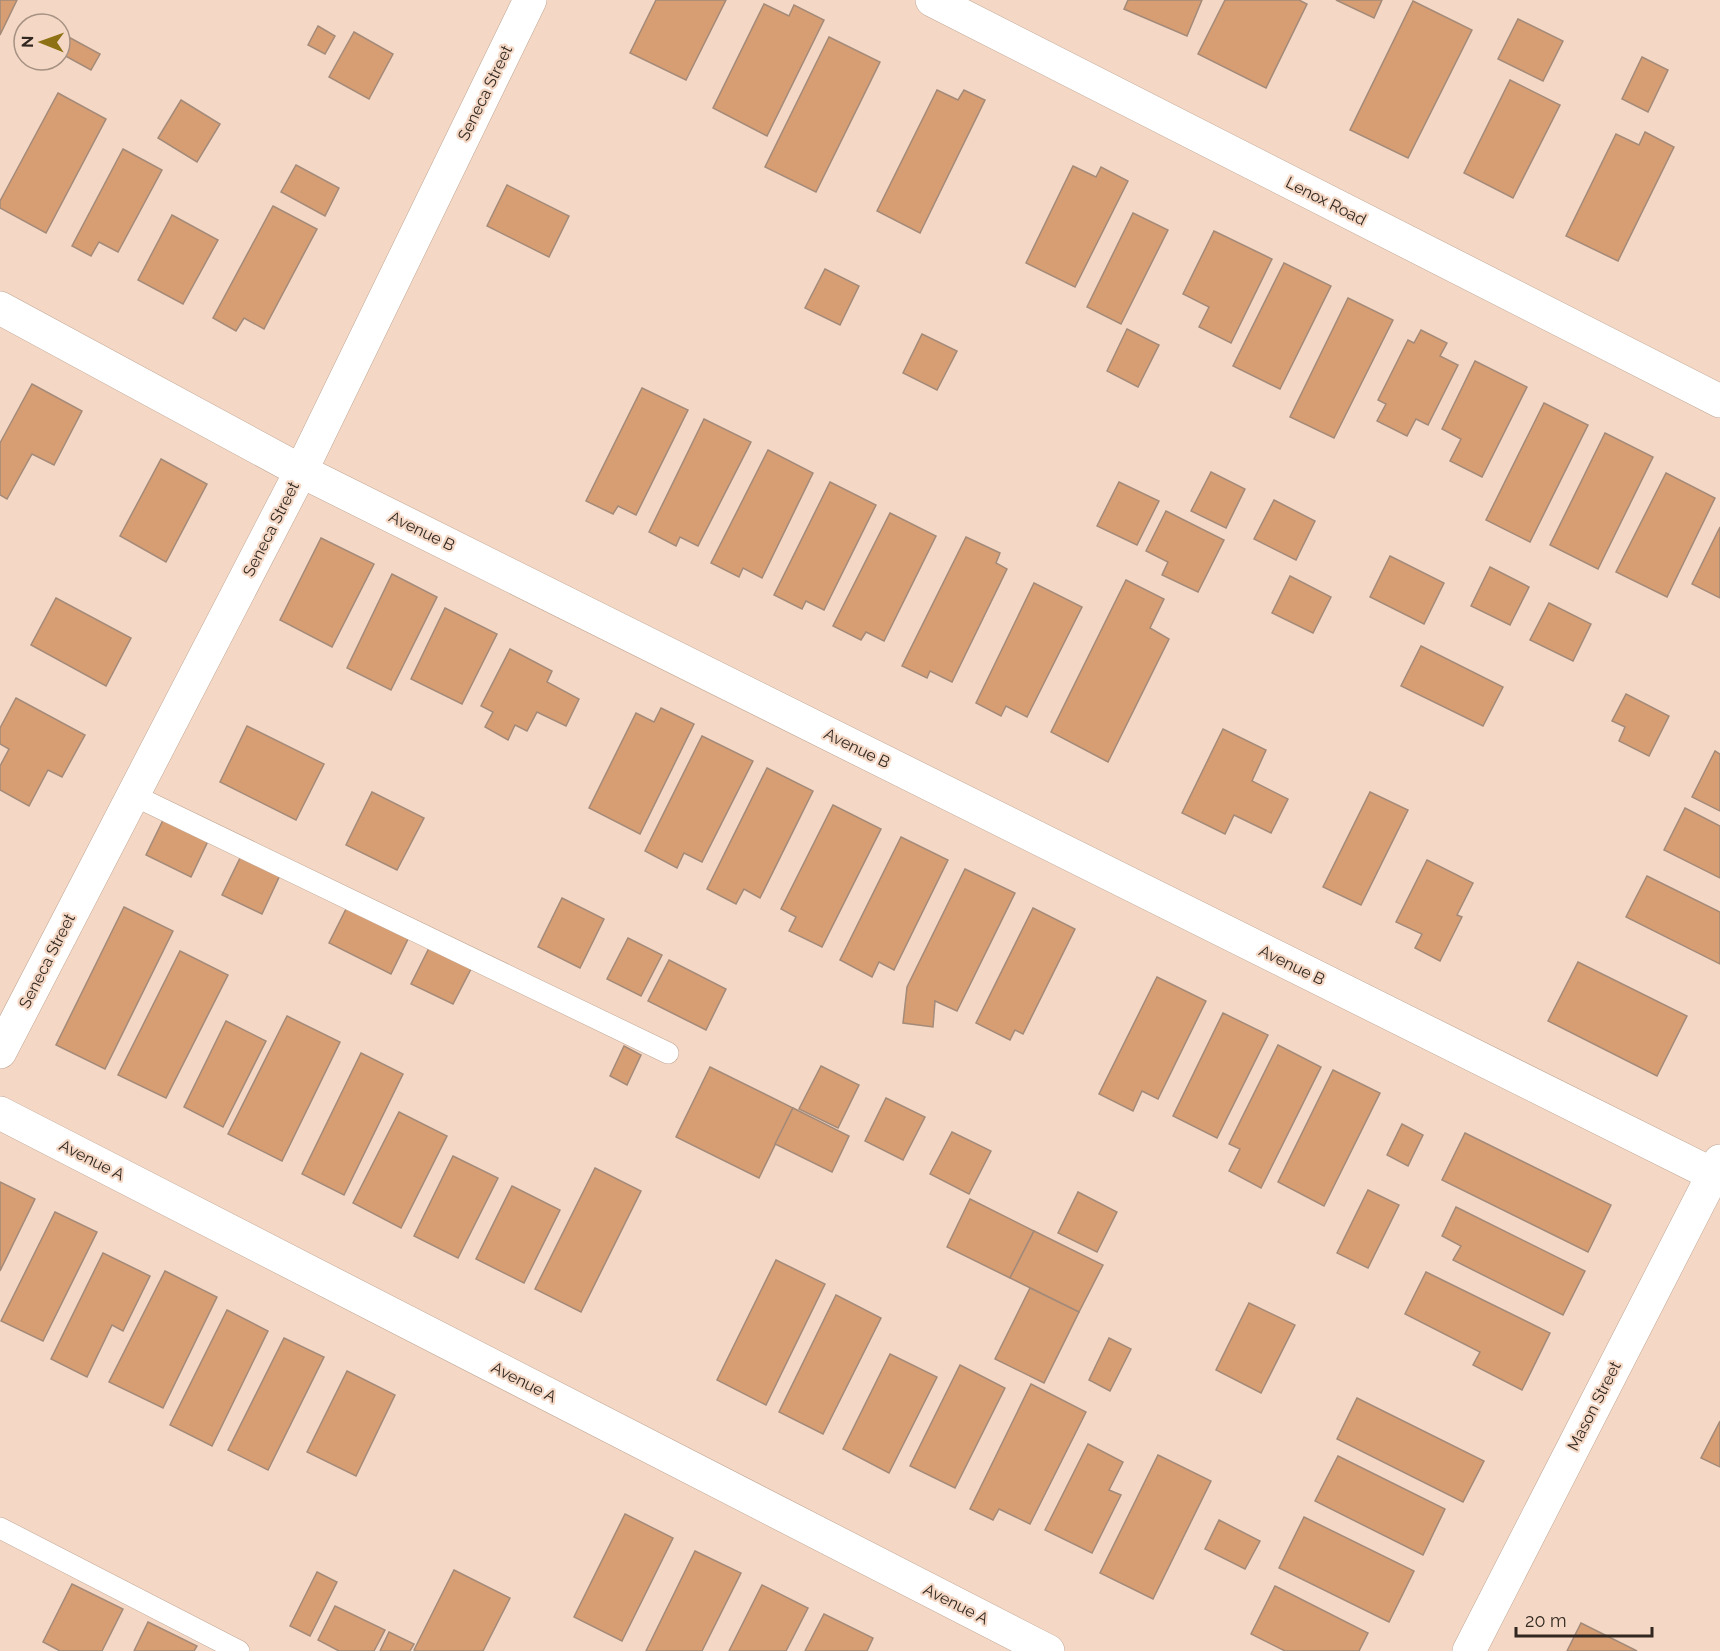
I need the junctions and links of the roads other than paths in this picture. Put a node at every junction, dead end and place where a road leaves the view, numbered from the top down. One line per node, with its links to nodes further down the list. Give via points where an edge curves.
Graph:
1 (530, 0): 5 (street, Seneca Street)
2 (932, 0): 4 (street, Lenox Road)
3 (0, 308): 5 (street, Avenue B)
4 (1720, 401)
5 (301, 471): 6 (street, Seneca Street); 10 (street, Avenue B)
6 (133, 795): 7 (street, Seneca Street); 8 (lane)
7 (0, 1052)
8 (668, 1053)
9 (0, 1113): 13 (street, Avenue A)
10 (1718, 1172): 14 (street, Mason Street)
11 (0, 1528): 12 (lane)
12 (239, 1651)
13 (1048, 1651)
14 (1469, 1651)

